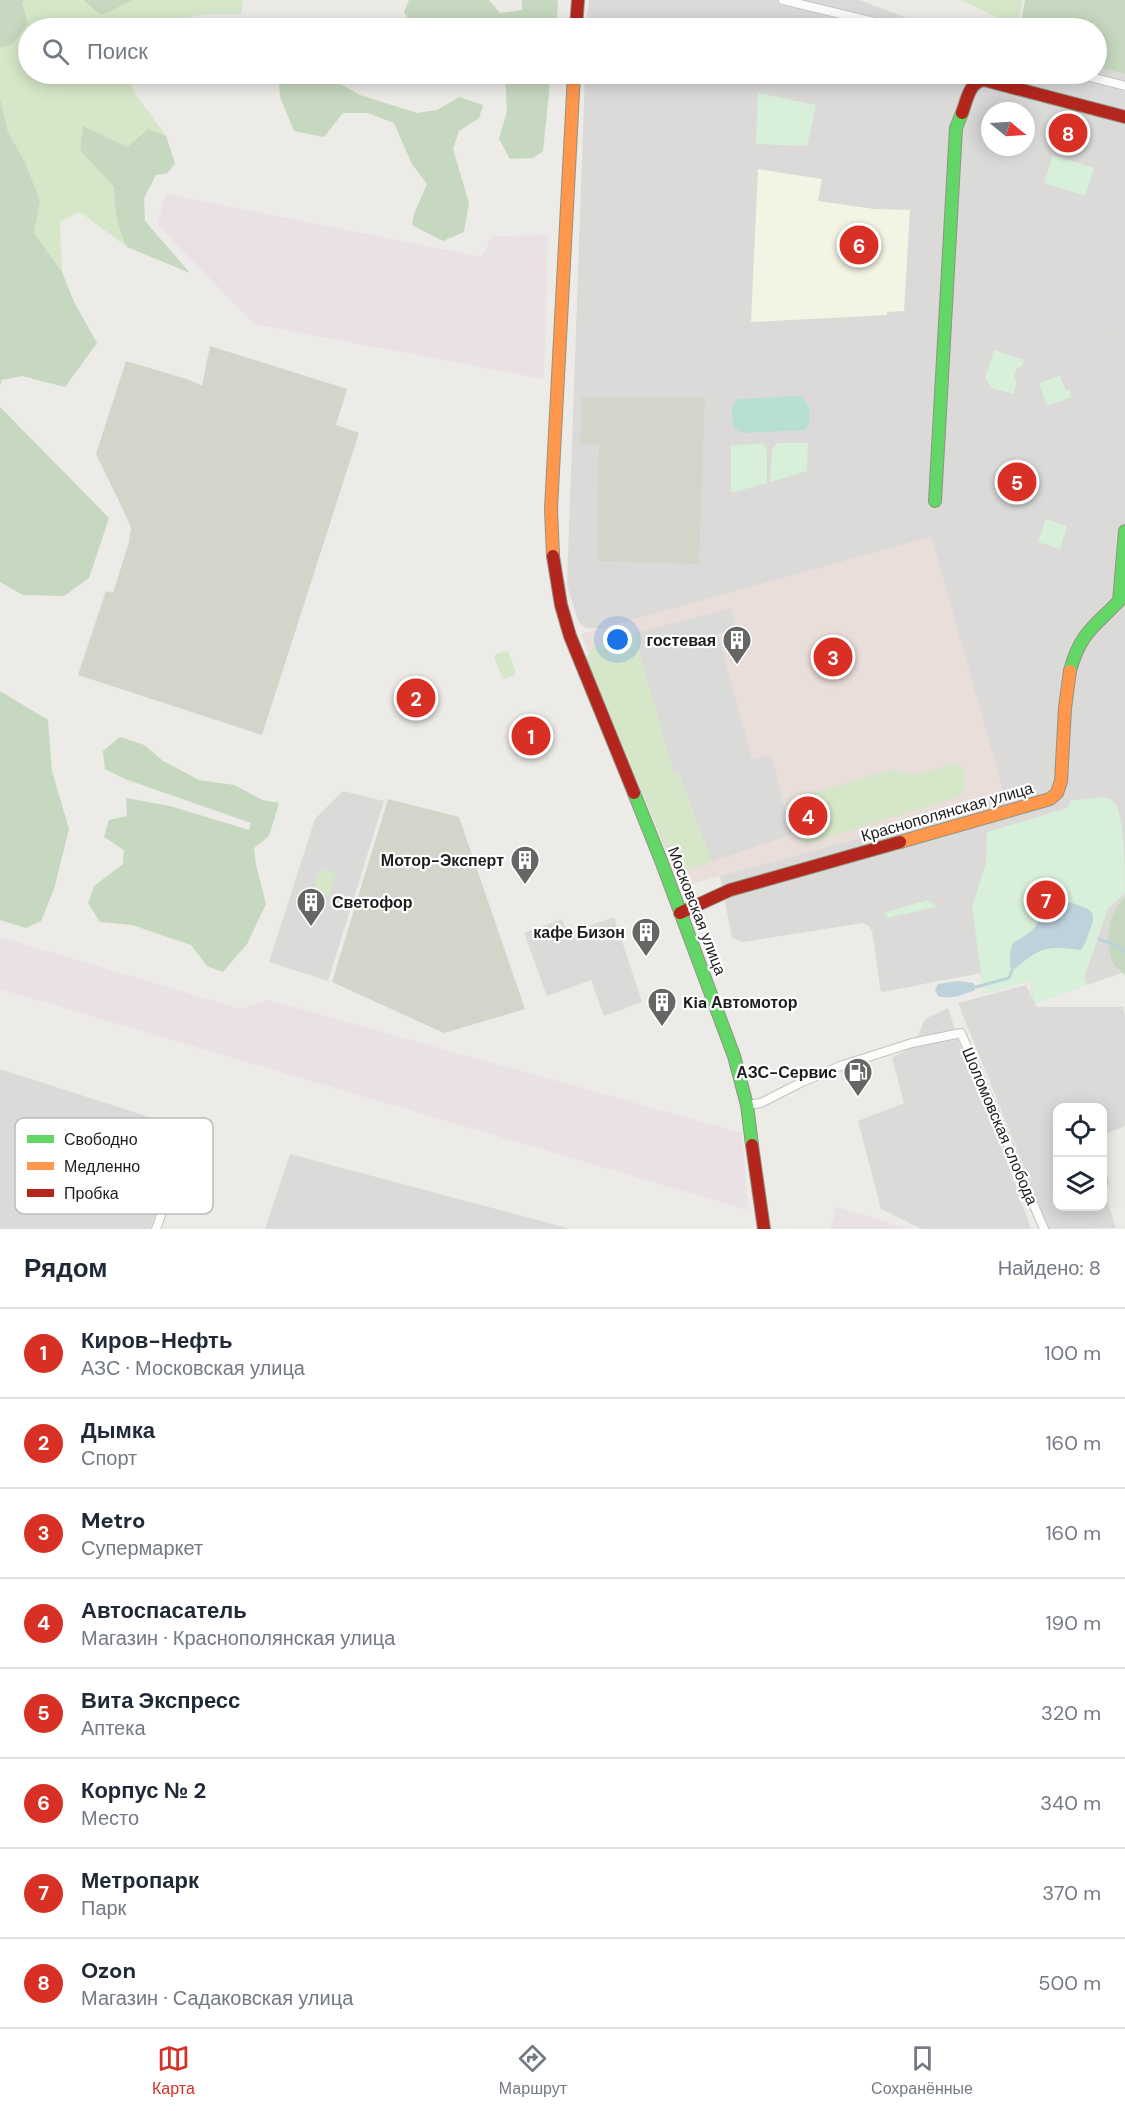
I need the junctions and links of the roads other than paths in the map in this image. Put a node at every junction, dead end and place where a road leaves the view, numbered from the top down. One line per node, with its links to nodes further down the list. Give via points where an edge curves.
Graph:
1 (578, 0): 3 (street)
2 (783, 0): 4 (street)
3 (577, 18)
4 (858, 18)
5 (1107, 81): 9 (street)
6 (573, 84): 13 (street, Московская улица, via 551,509 554,572 562,615)
7 (974, 84): 11 (street, via 956,128)
8 (999, 84): 10 (street)
9 (1125, 86)
10 (1125, 117)
11 (935, 501)
12 (1125, 531): 13 (street, Краснополянская улица, via 1119,601 1080,641 1070,670 1057,793 1050,799 730,890)
13 (680, 913): 14 (street, Московская улица, via 734,1056)
14 (747, 1105): 17 (street, Московская улица); 18 (street, Шоломовская слобода, via 761,1103 843,1065 912,1043 961,1033)
15 (161, 1214): 16 (street)
16 (156, 1229)
17 (764, 1229)
18 (1044, 1229)

